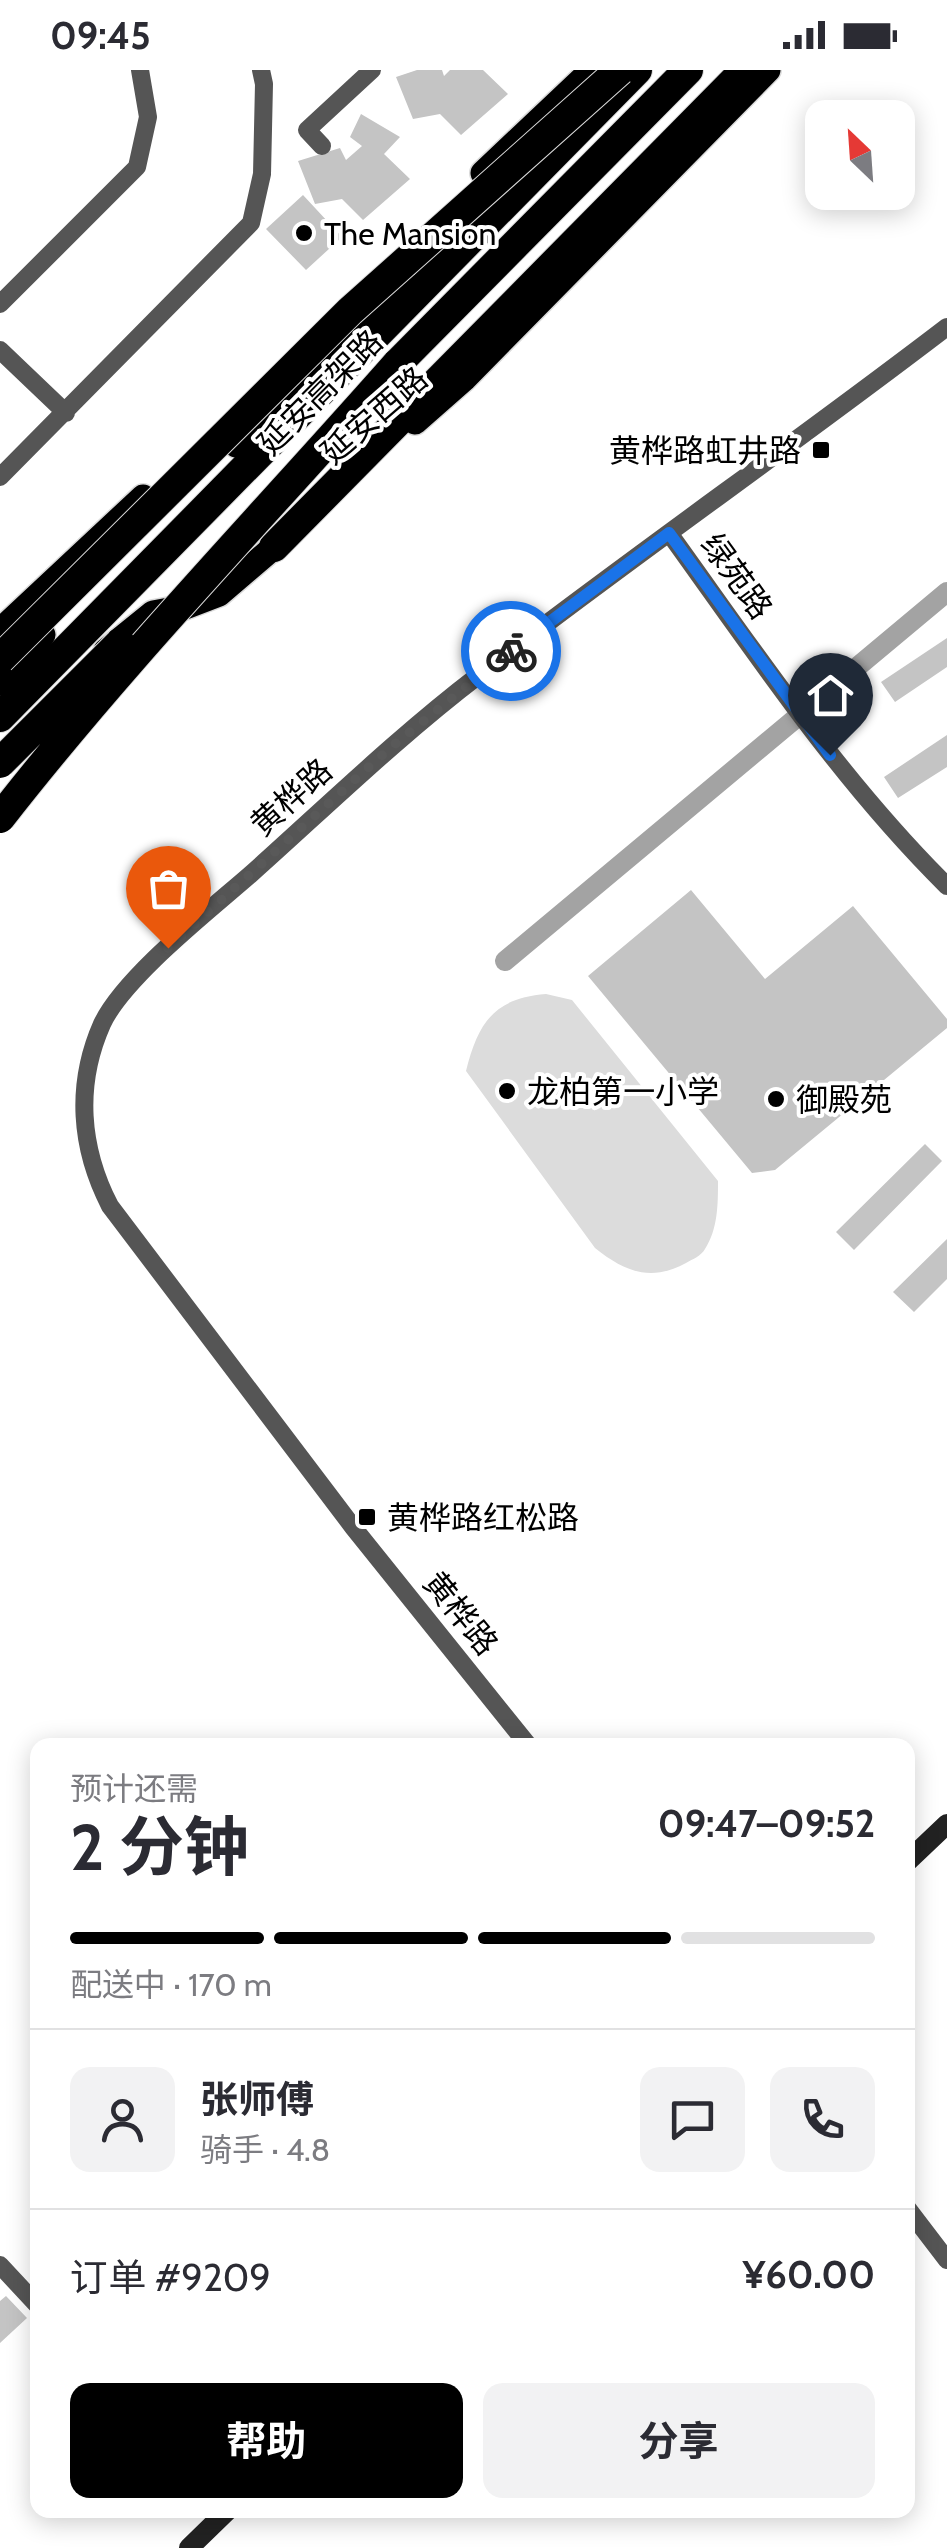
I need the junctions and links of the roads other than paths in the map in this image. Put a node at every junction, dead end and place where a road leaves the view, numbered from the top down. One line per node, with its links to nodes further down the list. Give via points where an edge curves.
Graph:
1 (140, 70): 12 (street, via 148,117 137,167)
2 (261, 70): 16 (street, via 262,174 251,222)
3 (372, 70): 11 (street, via 307,130)
4 (592, 70): 22 (main road)
5 (610, 70): 21 (main road, via 358,327)
6 (620, 70): 23 (highway, bridge, via 350,311)
7 (637, 70): 20 (highway, 延安高架路)
8 (688, 70): 15 (highway, 延安高架路)
9 (745, 70): 19 (highway)
10 (768, 70): 19 (main road, 延安西路, via 465,378)
11 (322, 146)
12 (0, 304)
13 (947, 327): 18 (street, 黄桦路)
14 (0, 350): 16 (street)
15 (397, 364): 27 (highway, 延安高架路, bridge); 28 (highway, bridge, via 130,658)
16 (66, 414): 17 (street)
17 (0, 476)
18 (669, 533): 29 (street, 绿苑路, via 814,734 886,824); 30 (street, 黄桦路, via 476,676 168,948 104,1021 86,1082 87,1152 110,1206)
19 (274, 547): 27 (main road, 延安西路, via 219,594 153,613 108,648)
20 (106, 612): 25 (highway); 26 (highway, 延安高架路)
21 (60, 614): 22 (main road); 23 (main road); 24 (main road)
22 (5, 627)
23 (0, 660)
24 (0, 683)
25 (0, 708)
26 (0, 717)
27 (0, 767)
28 (0, 818)
29 (947, 886)
30 (522, 1738)
31 (947, 1824): 32 (street)
32 (915, 1854)
33 (915, 2218): 34 (street)
34 (947, 2260)
35 (0, 2265): 36 (street)
36 (30, 2297)
37 (219, 2518): 38 (street)
38 (189, 2548)

